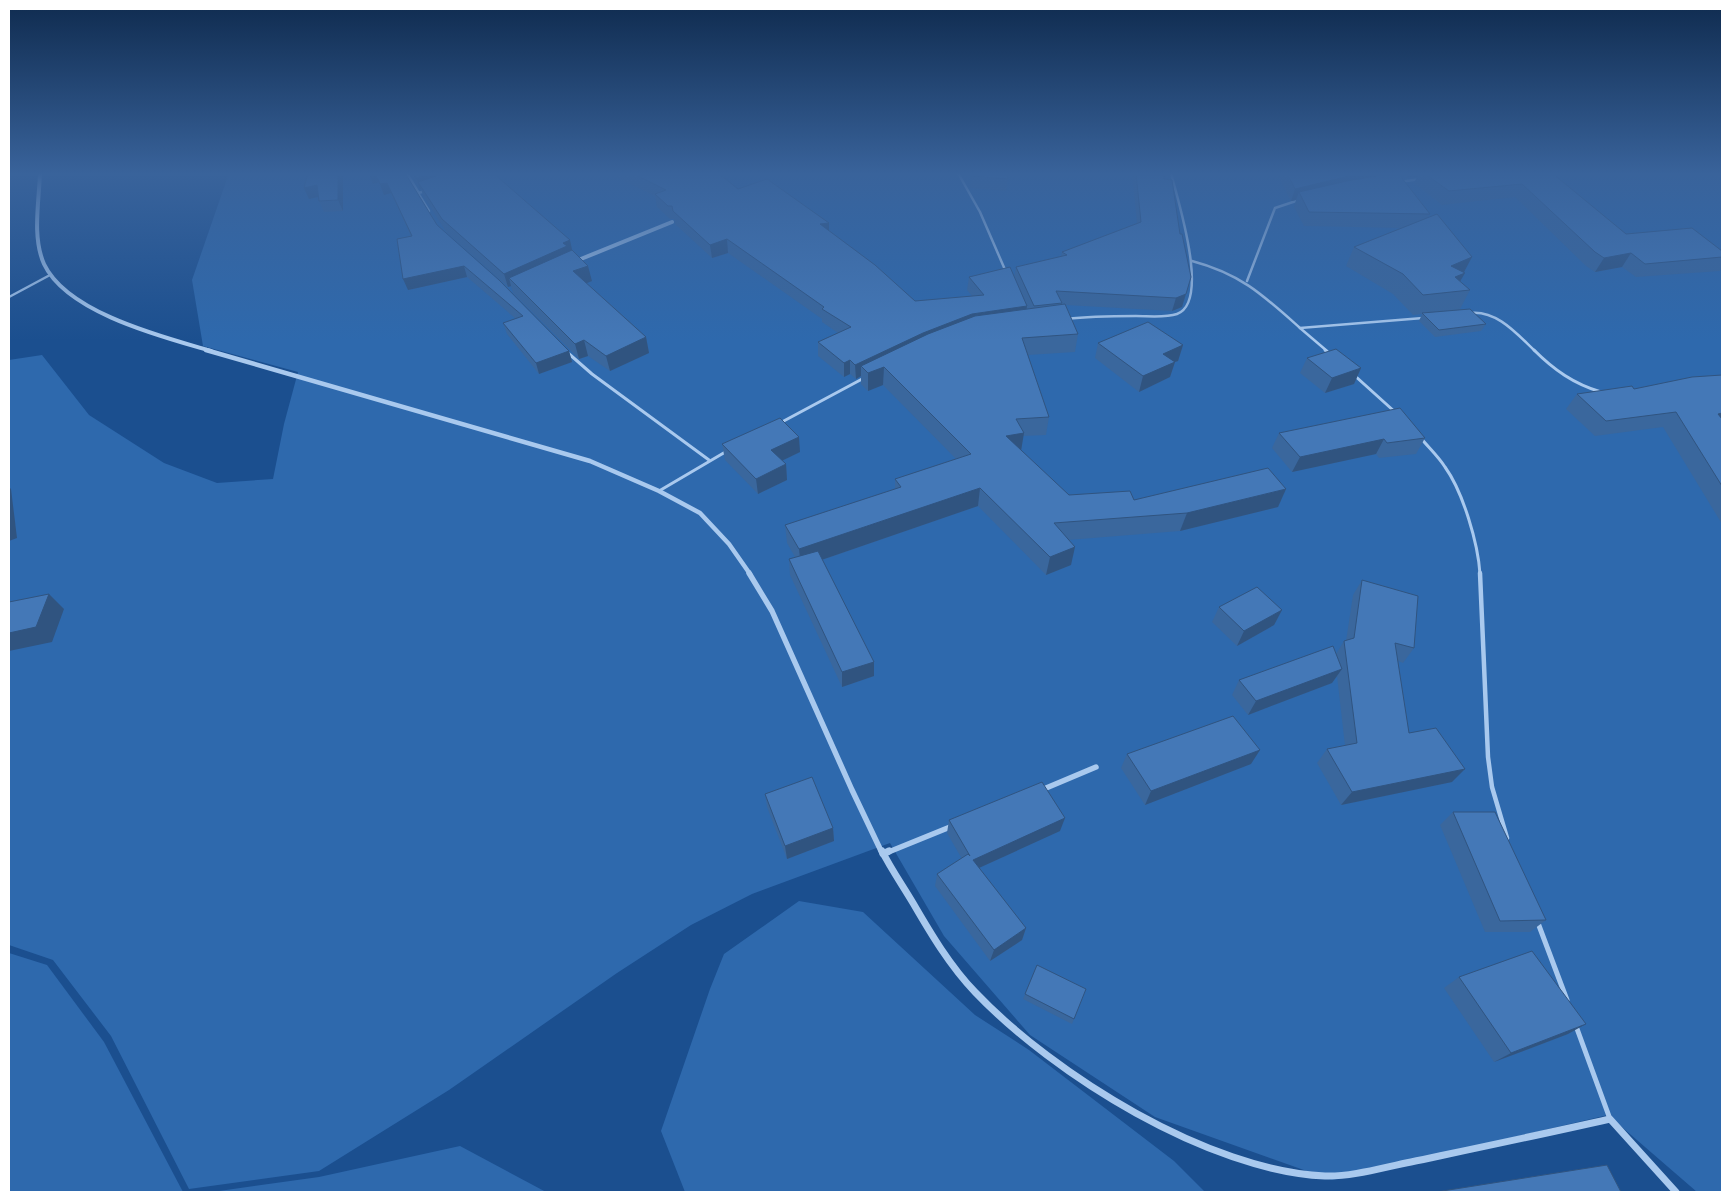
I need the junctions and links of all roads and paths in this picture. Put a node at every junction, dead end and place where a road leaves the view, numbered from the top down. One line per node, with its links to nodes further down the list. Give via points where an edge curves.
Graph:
1 (38, 229): 8 (street, via 44,266)
2 (655, 229): 7 (street)
3 (988, 229): 9 (lane)
4 (1187, 229): 6 (lane)
5 (1267, 229): 10 (lane)
6 (1192, 261): 10 (lane, via 1215,266); 14 (lane, via 1190,299 1188,306 1179,313)
7 (571, 264)
8 (50, 275): 11 (lane); 26 (street, via 62,290 140,329 590,461)
9 (1010, 280)
10 (1247, 281): 15 (lane)
11 (9, 297)
12 (1462, 314): 20 (lane, via 1479,312 1493,316 1561,376)
13 (1426, 318): 15 (lane)
14 (1066, 319)
15 (1300, 328): 17 (lane)
16 (562, 346): 25 (lane, via 592,374)
17 (1335, 358)
18 (1349, 371): 21 (lane)
19 (869, 376): 22 (lane)
20 (1609, 394)
21 (1403, 420)
22 (775, 425)
23 (1417, 434): 30 (lane, via 1454,481 1479,557 1488,758 1492,787)
24 (736, 446): 25 (lane)
25 (709, 460): 26 (lane)
26 (659, 492): 31 (street, via 700,513 730,544 749,572 772,612)
27 (1096, 767): 28 (street)
28 (1032, 794)
29 (957, 824): 31 (street)
30 (1509, 844)
31 (883, 854): 35 (street, via 953,964 974,991 1024,1039 1159,1127 1239,1159 1274,1170 1328,1176)
32 (1535, 914): 33 (lane)
33 (1569, 1007)
34 (1573, 1016): 35 (lane)
35 (1610, 1119): 36 (street)
36 (1676, 1192)

